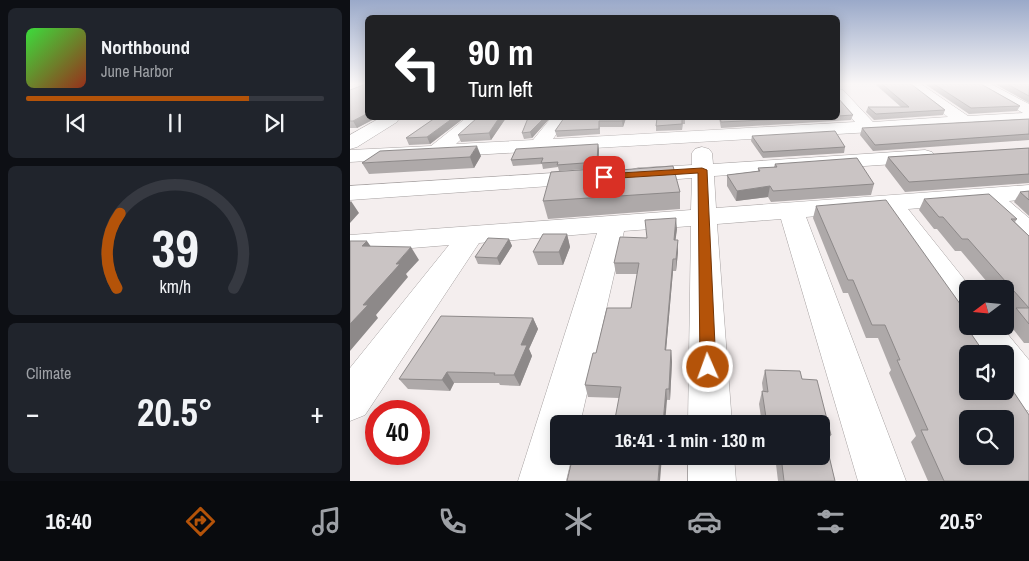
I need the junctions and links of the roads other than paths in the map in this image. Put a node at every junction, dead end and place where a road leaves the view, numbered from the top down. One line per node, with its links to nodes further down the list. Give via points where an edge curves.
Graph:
1 (850, 106): 11 (street)
2 (943, 106): 8 (street)
3 (1029, 118): 7 (street)
4 (388, 120): 13 (street)
5 (474, 120): 15 (street)
6 (558, 120): 14 (street)
7 (1005, 120): 8 (street); 12 (street)
8 (965, 122): 11 (street)
9 (763, 125): 10 (street); 11 (street)
10 (701, 127): 14 (street); 18 (street)
11 (868, 128)
12 (1029, 135)
13 (350, 143)
14 (539, 146): 15 (street)
15 (436, 151): 17 (street)
16 (940, 154): 18 (street)
17 (350, 156)
18 (702, 170): 20 (street); 24 (street)
19 (1029, 192): 21 (street)
20 (350, 194)
21 (988, 195): 22 (street); 26 (street)
22 (891, 203): 23 (street); 29 (street)
23 (791, 211): 24 (street); 37 (street)
24 (703, 217): 25 (street); 33 (street)
25 (613, 223): 27 (street); 35 (street)
26 (1029, 232)
27 (471, 235): 28 (street); 32 (street)
28 (350, 244)
29 (959, 296)
30 (1014, 371): 31 (street)
31 (1029, 392)
32 (350, 401)
33 (710, 415)
34 (711, 465): 36 (street)
35 (542, 481)
36 (712, 481)
37 (882, 481)

